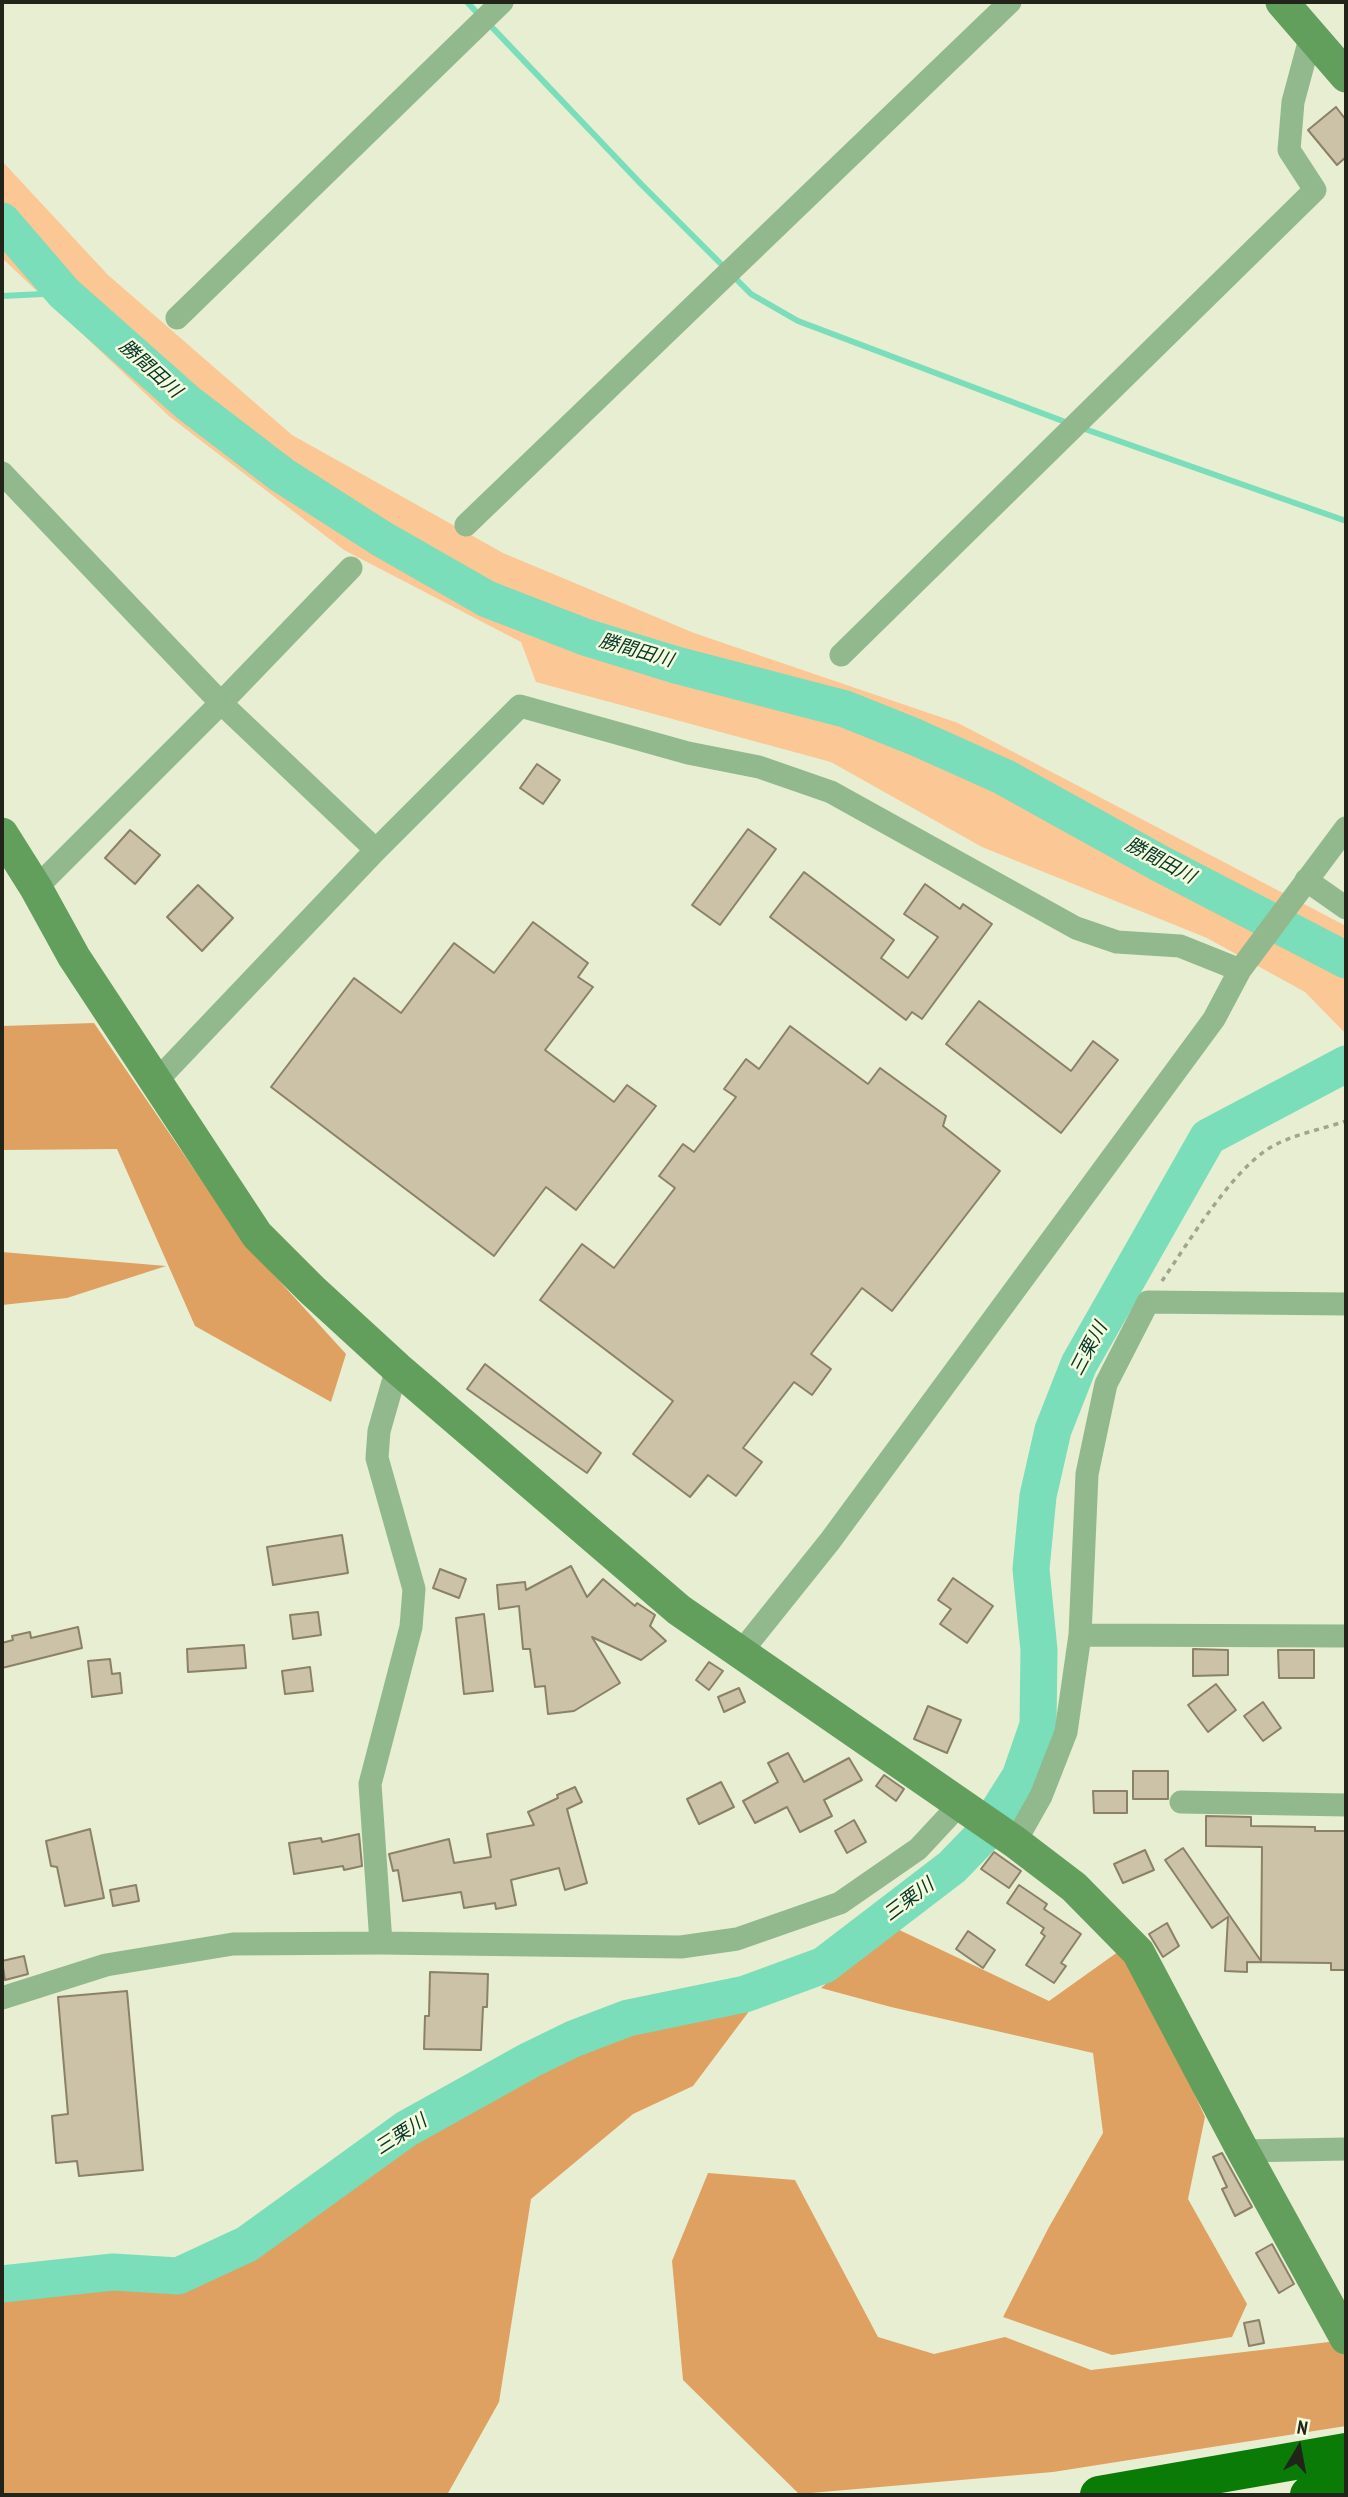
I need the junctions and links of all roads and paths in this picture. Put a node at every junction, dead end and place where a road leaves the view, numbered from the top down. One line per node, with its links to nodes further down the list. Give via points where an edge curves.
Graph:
1 (502, 2): 6 (street)
2 (1010, 2): 8 (street)
3 (1282, 2): 4 (street)
4 (1311, 35): 5 (street); 10 (street, via 1293,103 1289,149 1315,190)
5 (1346, 76)
6 (177, 318)
7 (2, 473): 11 (street)
8 (466, 524)
9 (351, 568): 11 (street)
10 (841, 655)
11 (221, 703): 14 (street); 16 (street)
12 (1346, 828): 15 (street)
13 (2, 834): 16 (street)
14 (376, 850): 18 (street, via 520,706 688,753 759,767 831,792 1076,928 1117,942 1180,946); 19 (street)
15 (1302, 885): 17 (street); 18 (street)
16 (36, 888): 19 (street, via 74,957)
17 (1346, 908)
18 (1245, 964): 26 (street, via 1190,1052 830,1541)
19 (154, 1081): 23 (street, via 257,1235)
20 (1346, 1121): 21 (path, via 1265,1151 1203,1220)
21 (1148, 1302): 22 (street); 24 (street, via 1107,1384 1087,1474)
22 (1346, 1304)
23 (397, 1368): 26 (street, via 679,1610); 31 (street, via 379,1431 377,1458 414,1589 411,1628 370,1784)
24 (1080, 1635): 25 (street); 30 (street, via 1066,1732 1041,1796)
25 (1346, 1636)
26 (741, 1651): 28 (street)
27 (1181, 1802): 29 (street)
28 (959, 1805): 30 (street); 31 (street, via 918,1849 840,1903 737,1939 681,1947)
29 (1346, 1805)
30 (1015, 1842): 34 (street, via 1074,1886 1138,1952)
31 (381, 1942): 32 (street, via 233,1944 106,1965)
32 (2, 1998)
33 (1346, 2149): 34 (street)
34 (1243, 2151): 35 (street)
35 (1346, 2338)
36 (1346, 2452): 38 (highway)
37 (1346, 2488): 39 (highway)
38 (1099, 2495)
39 (1309, 2495)

